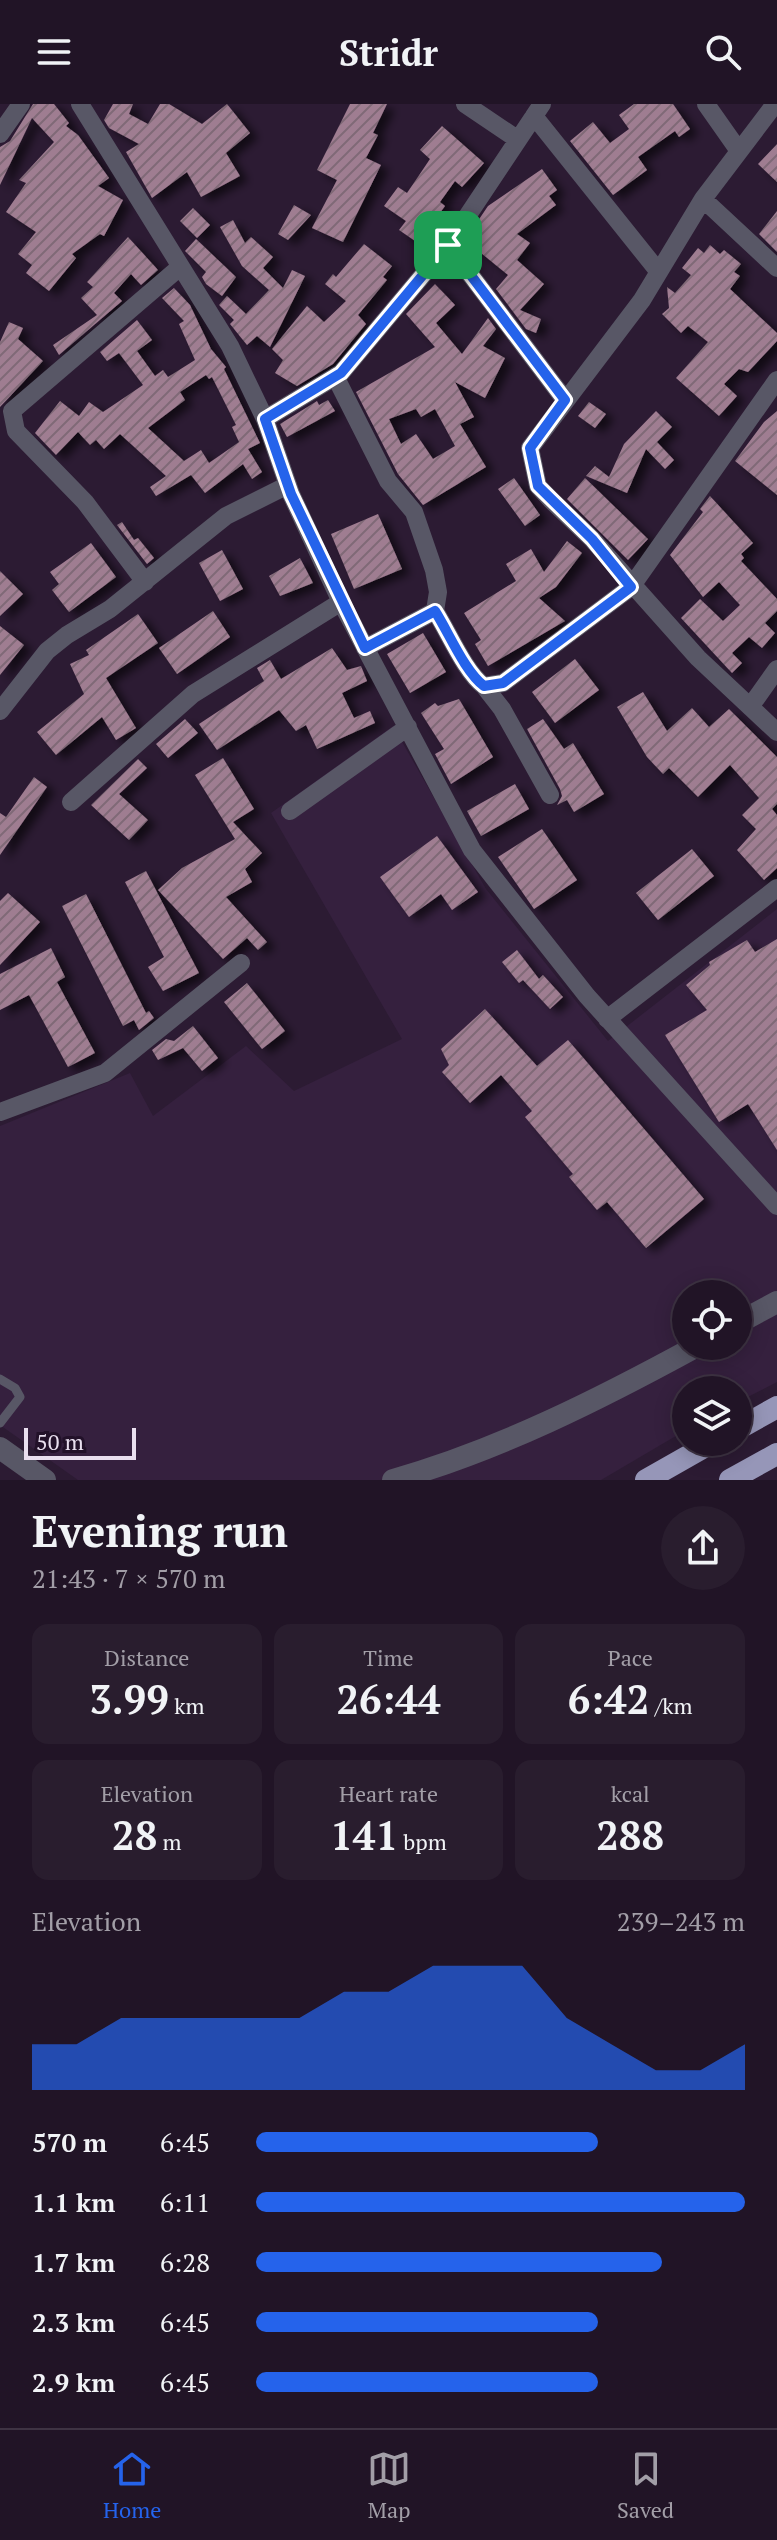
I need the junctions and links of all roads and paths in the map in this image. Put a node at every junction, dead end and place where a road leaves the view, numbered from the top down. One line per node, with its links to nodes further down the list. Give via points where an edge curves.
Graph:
1 (21, 104): 7 (street)
2 (465, 104): 8 (street)
3 (706, 104): 9 (street)
4 (775, 104): 9 (street)
5 (89, 108): 12 (street)
6 (538, 110): 8 (street); 14 (street)
7 (0, 134)
8 (517, 139): 11 (street)
9 (739, 151): 10 (street)
10 (703, 199): 13 (street); 14 (street)
11 (448, 245): 15 (street); 17 (street)
12 (180, 267): 18 (street); 19 (street, via 230,346)
13 (777, 268)
14 (658, 271): 17 (street)
15 (336, 378): 19 (street); 24 (street, via 388,481 414,512 434,570)
16 (777, 380): 22 (street)
17 (565, 400): 22 (street, via 530,448 538,486)
18 (6, 416): 21 (street, via 85,502)
19 (265, 419): 20 (street)
20 (288, 485): 21 (street, via 226,516); 23 (street)
21 (145, 582): 29 (street, via 47,651)
22 (631, 587): 27 (street, via 503,683); 28 (street)
23 (341, 602): 25 (street); 33 (street, via 193,694)
24 (435, 611): 25 (street); 27 (street, via 472,677)
25 (365, 648): 30 (street)
26 (777, 669): 28 (street)
27 (484, 686): 32 (street)
28 (750, 707): 31 (street)
29 (0, 711)
30 (408, 727): 34 (street); 37 (street, via 472,850)
31 (777, 732)
32 (550, 795)
33 (71, 802)
34 (290, 811)
35 (777, 888): 37 (street)
36 (241, 963): 38 (street, via 105,1073)
37 (607, 1019): 39 (street)
38 (0, 1112)
39 (777, 1206)
40 (777, 1302): 41 (street)
41 (752, 1315)
42 (672, 1359): 51 (street, via 558,1417)
43 (0, 1379): 46 (lane, via 20,1397)
44 (777, 1407): 45 (highway)
45 (752, 1421)
46 (0, 1423)
47 (0, 1448): 50 (street)
48 (777, 1454): 53 (highway)
49 (688, 1456): 52 (highway)
50 (45, 1480)
51 (393, 1480)
52 (646, 1480)
53 (730, 1480)

